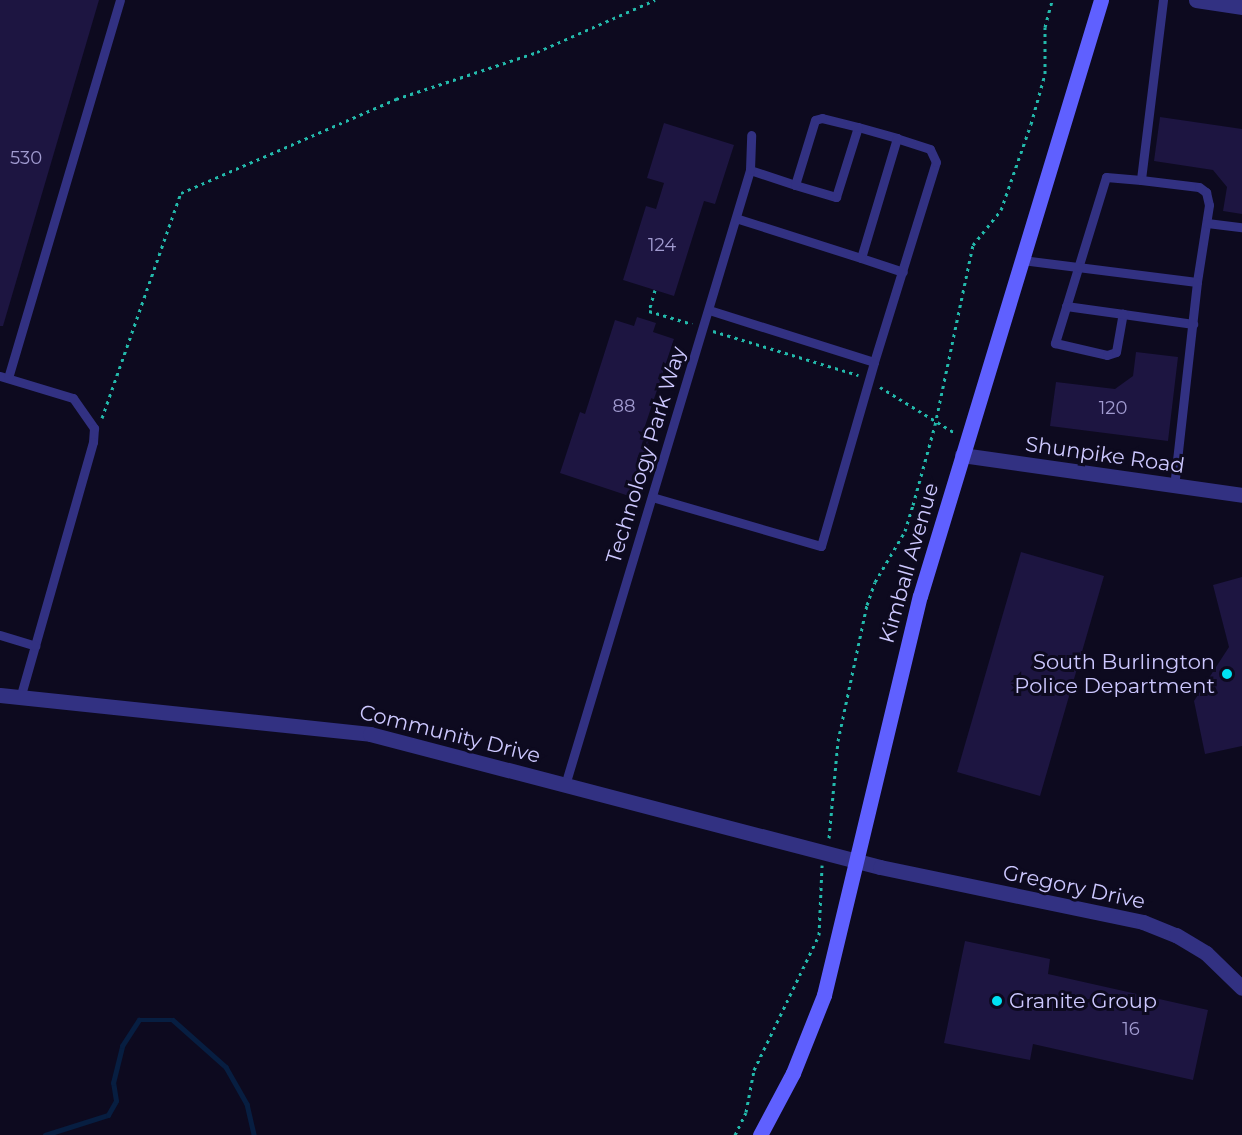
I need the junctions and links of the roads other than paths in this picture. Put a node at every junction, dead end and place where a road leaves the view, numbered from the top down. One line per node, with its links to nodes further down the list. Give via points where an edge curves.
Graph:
1 (120, 0): 25 (lane)
2 (1101, 0): 16 (main road, Kimball Avenue)
3 (1163, 0): 10 (lane)
4 (1196, 0): 5 (street)
5 (1242, 7)
6 (858, 127): 8 (lane); 11 (lane, via 816,120); 11 (lane, via 836,197)
7 (751, 135): 9 (lane, Technology Park Way)
8 (897, 138): 15 (lane); 18 (lane, via 930,149 936,162)
9 (750, 170): 11 (lane); 12 (lane, Technology Park Way)
10 (1141, 180): 13 (lane, via 1199,187 1206,192); 17 (lane, via 1106,177)
11 (795, 185)
12 (736, 218): 15 (lane); 21 (lane, Technology Park Way)
13 (1207, 223): 14 (lane); 19 (lane)
14 (1242, 227)
15 (861, 258): 18 (lane)
16 (1022, 260): 17 (lane); 26 (main road, Kimball Avenue)
17 (1076, 268): 19 (lane); 20 (lane)
18 (903, 272): 24 (lane)
19 (1197, 282): 23 (lane)
20 (1066, 306): 22 (lane); 22 (lane, via 1055,343 1107,355 1116,352)
21 (709, 310): 24 (lane); 29 (lane, Technology Park Way)
22 (1123, 314): 23 (lane)
23 (1192, 324): 27 (lane)
24 (874, 362): 29 (lane, via 821,546)
25 (4, 377): 31 (lane, via 73,398 94,428)
26 (962, 455): 27 (street, Shunpike Road); 35 (main road, Kimball Avenue, via 908,642)
27 (1174, 486): 28 (street, Shunpike Road)
28 (1242, 495)
29 (652, 497): 34 (lane, Technology Park Way)
30 (0, 635): 31 (lane)
31 (35, 646): 33 (lane)
32 (0, 695): 33 (street, Community Drive)
33 (20, 698): 34 (street, Community Drive, via 370,734)
34 (565, 785): 35 (street, Community Drive)
35 (857, 861): 36 (street, Community Drive); 38 (main road, Kimball Avenue, via 818,1014)
36 (880, 867): 37 (street, Gregory Drive, via 1143,922 1206,953)
37 (1242, 988)
38 (760, 1135)

